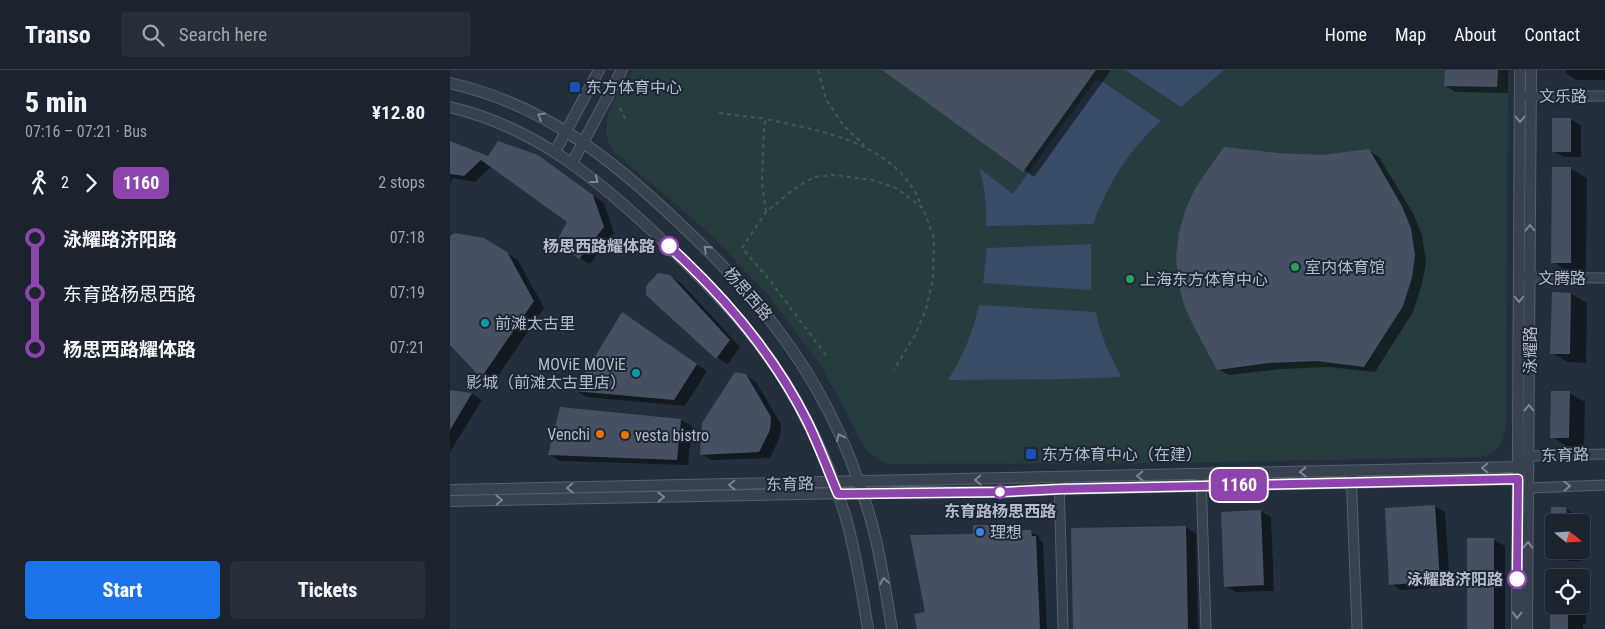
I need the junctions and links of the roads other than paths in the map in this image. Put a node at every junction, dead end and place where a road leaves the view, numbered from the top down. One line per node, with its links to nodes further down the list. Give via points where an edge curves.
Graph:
1 (599, 70): 10 (street)
2 (622, 70): 11 (street)
3 (1520, 70): 6 (street, 泳耀路)
4 (1531, 70): 7 (street, 泳耀路)
5 (450, 83): 10 (street, 杨思西路, one-way to 5, via 496,96)
6 (1520, 96): 7 (street, 文乐路); 14 (street, 泳耀路, one-way to 14)
7 (1531, 96): 8 (street, 文乐路); 15 (street, 泳耀路, one-way to 7)
8 (1605, 96)
9 (450, 107): 12 (street, 杨思西路, via 514,130)
10 (567, 131): 11 (street, 杨思西路); 12 (street)
11 (583, 142): 13 (street); 23 (street, 杨思西路, one-way to 11, via 815,386 755,300 644,189)
12 (555, 152): 13 (street, 杨思西路)
13 (572, 163): 25 (street, 杨思西路, one-way to 25, via 628,207 737,315 794,398 820,448)
14 (1519, 277): 15 (street, 文腾路); 19 (street, 泳耀路, one-way to 19)
15 (1530, 278): 16 (street, 文腾路); 18 (street, 泳耀路, one-way to 15)
16 (1605, 278)
17 (1605, 454): 18 (street, 东育路)
18 (1529, 456): 19 (street, 东育路); 28 (street, 泳耀路)
19 (1518, 468): 20 (street, 东育路, one-way to 20); 21 (street, 泳耀路)
20 (1351, 471): 22 (street, 东育路, one-way to 22); 24 (street)
21 (1518, 479): 24 (street, 东育路); 28 (street); 38 (street, 泳耀路, one-way to 38)
22 (1201, 480): 24 (street, 东育路); 26 (street, 东育路); 36 (street)
23 (859, 482): 25 (street, 东育路); 26 (street, 东育路, one-way to 23); 30 (street, 杨思西路)
24 (1352, 482): 37 (street)
25 (833, 483): 29 (street, 东育路, one-way to 29); 31 (street, 杨思西路)
26 (1060, 483): 30 (street, 东育路, via 1002,492); 35 (street)
27 (1605, 485): 28 (street, 东育路, one-way to 27)
28 (1529, 488): 39 (street, 泳耀路, one-way to 28)
29 (450, 490)
30 (862, 493): 31 (street, 东育路); 34 (street, 杨思西路, one-way to 30, via 880,560)
31 (838, 494): 32 (street, 东育路, one-way to 31); 33 (street, 杨思西路, via 853,548)
32 (450, 501)
33 (868, 629)
34 (892, 629)
35 (1063, 629)
36 (1206, 629)
37 (1357, 629)
38 (1516, 629)
39 (1528, 629)

